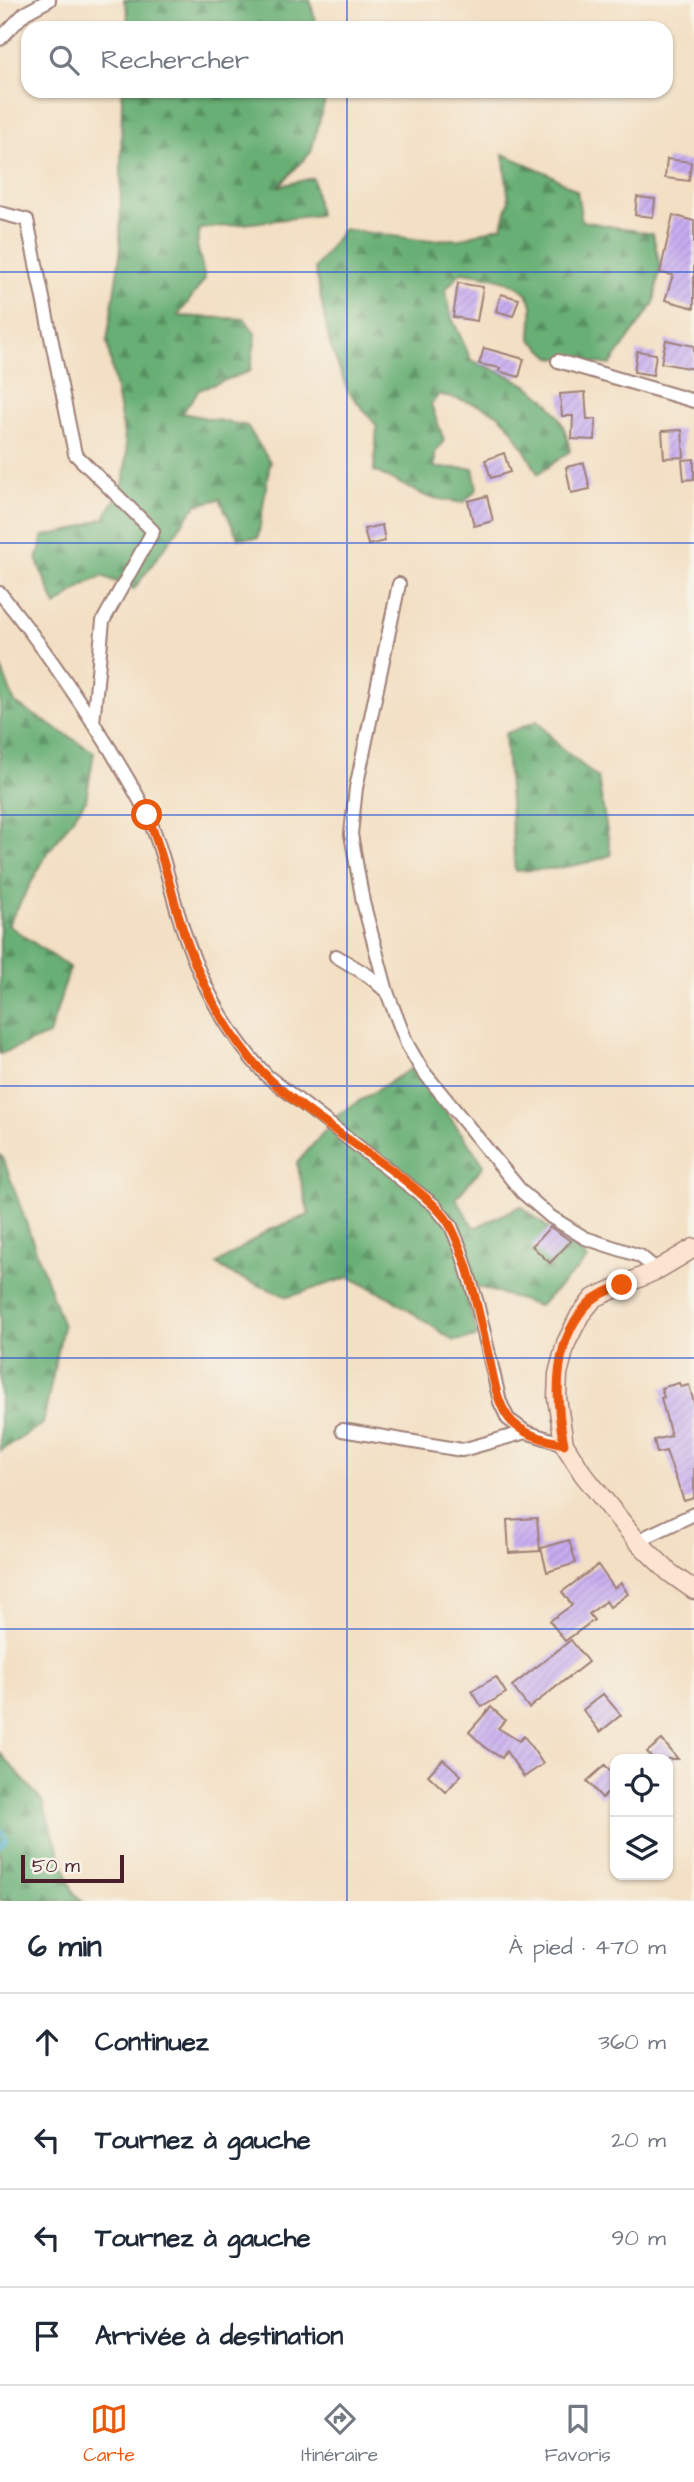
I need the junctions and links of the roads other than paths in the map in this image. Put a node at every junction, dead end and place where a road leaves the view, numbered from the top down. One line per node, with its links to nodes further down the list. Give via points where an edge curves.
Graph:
1 (48, 0): 2 (street, via 25,13)
2 (0, 39)
3 (0, 213): 8 (street, via 27,220 75,454 153,531 103,621)
4 (558, 361): 5 (street)
5 (694, 401)
6 (399, 584): 10 (street, via 356,788 351,834)
7 (0, 593): 8 (street, via 33,633)
8 (93, 723): 14 (street, via 147,815 191,952 216,1008 267,1076 405,1180 451,1226 477,1303 500,1402 508,1419)
9 (336, 956): 10 (street)
10 (387, 992): 12 (street, via 422,1070 522,1192 584,1238 640,1256)
11 (694, 1248): 12 (main road)
12 (657, 1270): 15 (main road, via 594,1298 580,1314 558,1374)
13 (342, 1430): 14 (street, via 462,1450)
14 (526, 1432): 15 (street)
15 (564, 1444): 17 (main road)
16 (694, 1514): 17 (street)
17 (638, 1541): 18 (main road)
18 (694, 1590)

